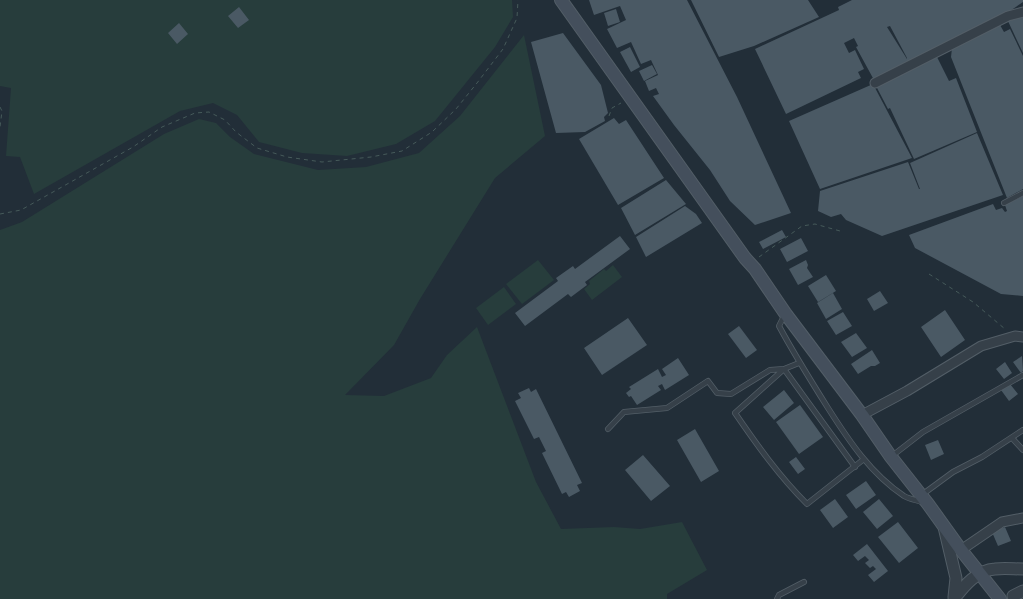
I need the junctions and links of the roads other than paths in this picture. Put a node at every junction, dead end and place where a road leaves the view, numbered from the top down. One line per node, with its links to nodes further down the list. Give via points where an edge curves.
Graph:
1 (561, 0): 6 (main road)
2 (1023, 12): 3 (street, via 1008,16)
3 (875, 83)
4 (1023, 193): 5 (lane)
5 (1004, 203)
6 (785, 313): 8 (lane, via 778,326); 11 (main road)
7 (1019, 337): 11 (street, via 982,346)
8 (799, 364): 9 (lane); 17 (lane)
9 (784, 369): 12 (lane, via 770,370 731,394 717,393 708,381 667,408 624,412); 18 (lane); 18 (lane, via 735,414 766,458 807,504)
10 (1023, 375): 16 (lane, via 923,432)
11 (862, 415): 16 (main road)
12 (608, 429)
13 (1023, 430): 14 (lane)
14 (1012, 438): 15 (lane); 19 (lane, via 953,472)
15 (1023, 450)
16 (890, 457): 19 (main road)
17 (864, 460): 18 (lane); 19 (lane, via 905,497)
18 (855, 467)
19 (925, 500): 21 (main road)
20 (1023, 518): 22 (street, via 1002,522)
21 (943, 525): 22 (main road); 28 (street, via 956,578)
22 (961, 550): 24 (main road)
23 (1023, 569): 24 (street, via 993,568)
24 (980, 574): 26 (main road); 28 (street)
25 (804, 582): 27 (lane)
26 (998, 597)
27 (776, 599)
28 (954, 599)

